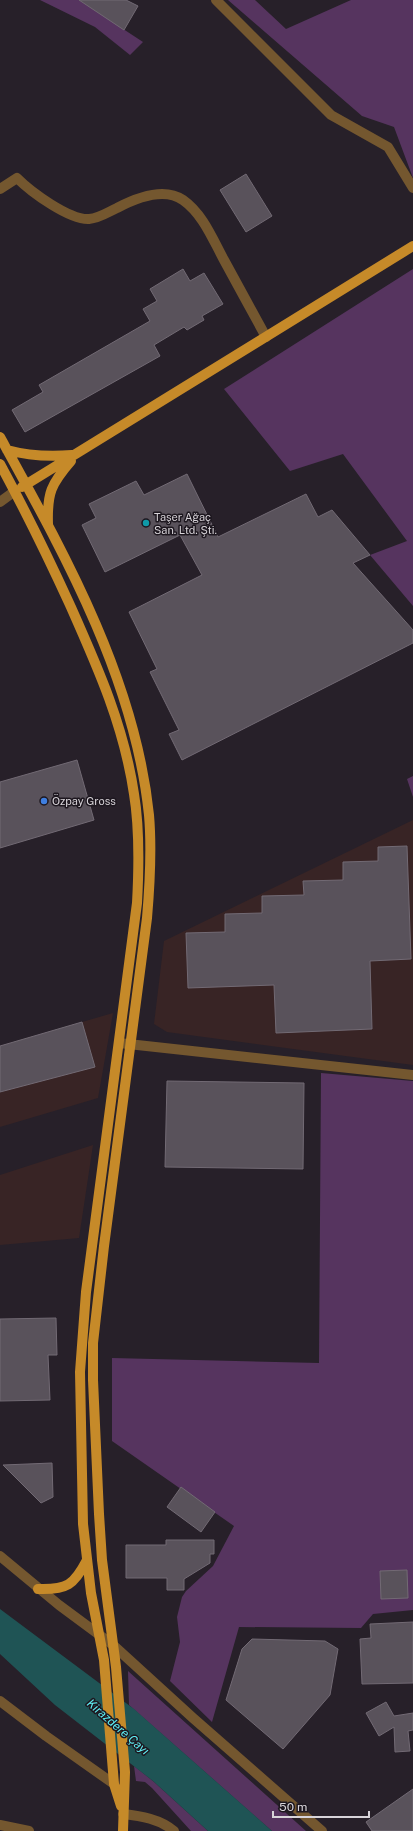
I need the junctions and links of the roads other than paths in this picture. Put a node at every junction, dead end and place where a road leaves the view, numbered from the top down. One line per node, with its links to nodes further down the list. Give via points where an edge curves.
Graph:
1 (216, 0): 2 (street, via 331,115 388,147)
2 (413, 188)
3 (0, 189): 5 (street, via 17,178 51,204 76,217 89,219 155,194 169,195 182,200 200,217)
4 (413, 246): 5 (main road)
5 (266, 337): 8 (main road)
6 (0, 437): 7 (main road)
7 (7, 450): 8 (main road, via 45,457); 10 (main road)
8 (76, 455): 10 (main road); 13 (main road, via 51,488 48,504)
9 (0, 464): 11 (main road)
10 (26, 484): 11 (main road); 13 (main road)
11 (15, 491): 12 (street); 14 (main road, via 45,550 100,672 118,720 131,772 137,826 138,884)
12 (0, 502)
13 (49, 528): 15 (main road, via 103,642 127,708 144,783 150,834 150,881)
14 (119, 1043): 15 (street); 18 (main road, via 81,1347 81,1481)
15 (131, 1044): 16 (street); 21 (main road, via 93,1343 102,1560)
16 (413, 1075)
17 (0, 1556): 19 (street)
18 (87, 1560): 19 (main road, via 71,1584 59,1588); 20 (main road)
19 (38, 1588): 20 (street)
20 (99, 1634): 21 (street); 23 (main road, via 104,1660)
21 (114, 1645): 24 (main road, via 125,1772); 29 (street)
22 (0, 1701): 23 (street)
23 (114, 1784): 24 (main road)
24 (123, 1814): 27 (main road); 28 (street, via 161,1822)
25 (0, 1826): 26 (street)
26 (29, 1831)
27 (123, 1831)
28 (174, 1831)
29 (322, 1831)

